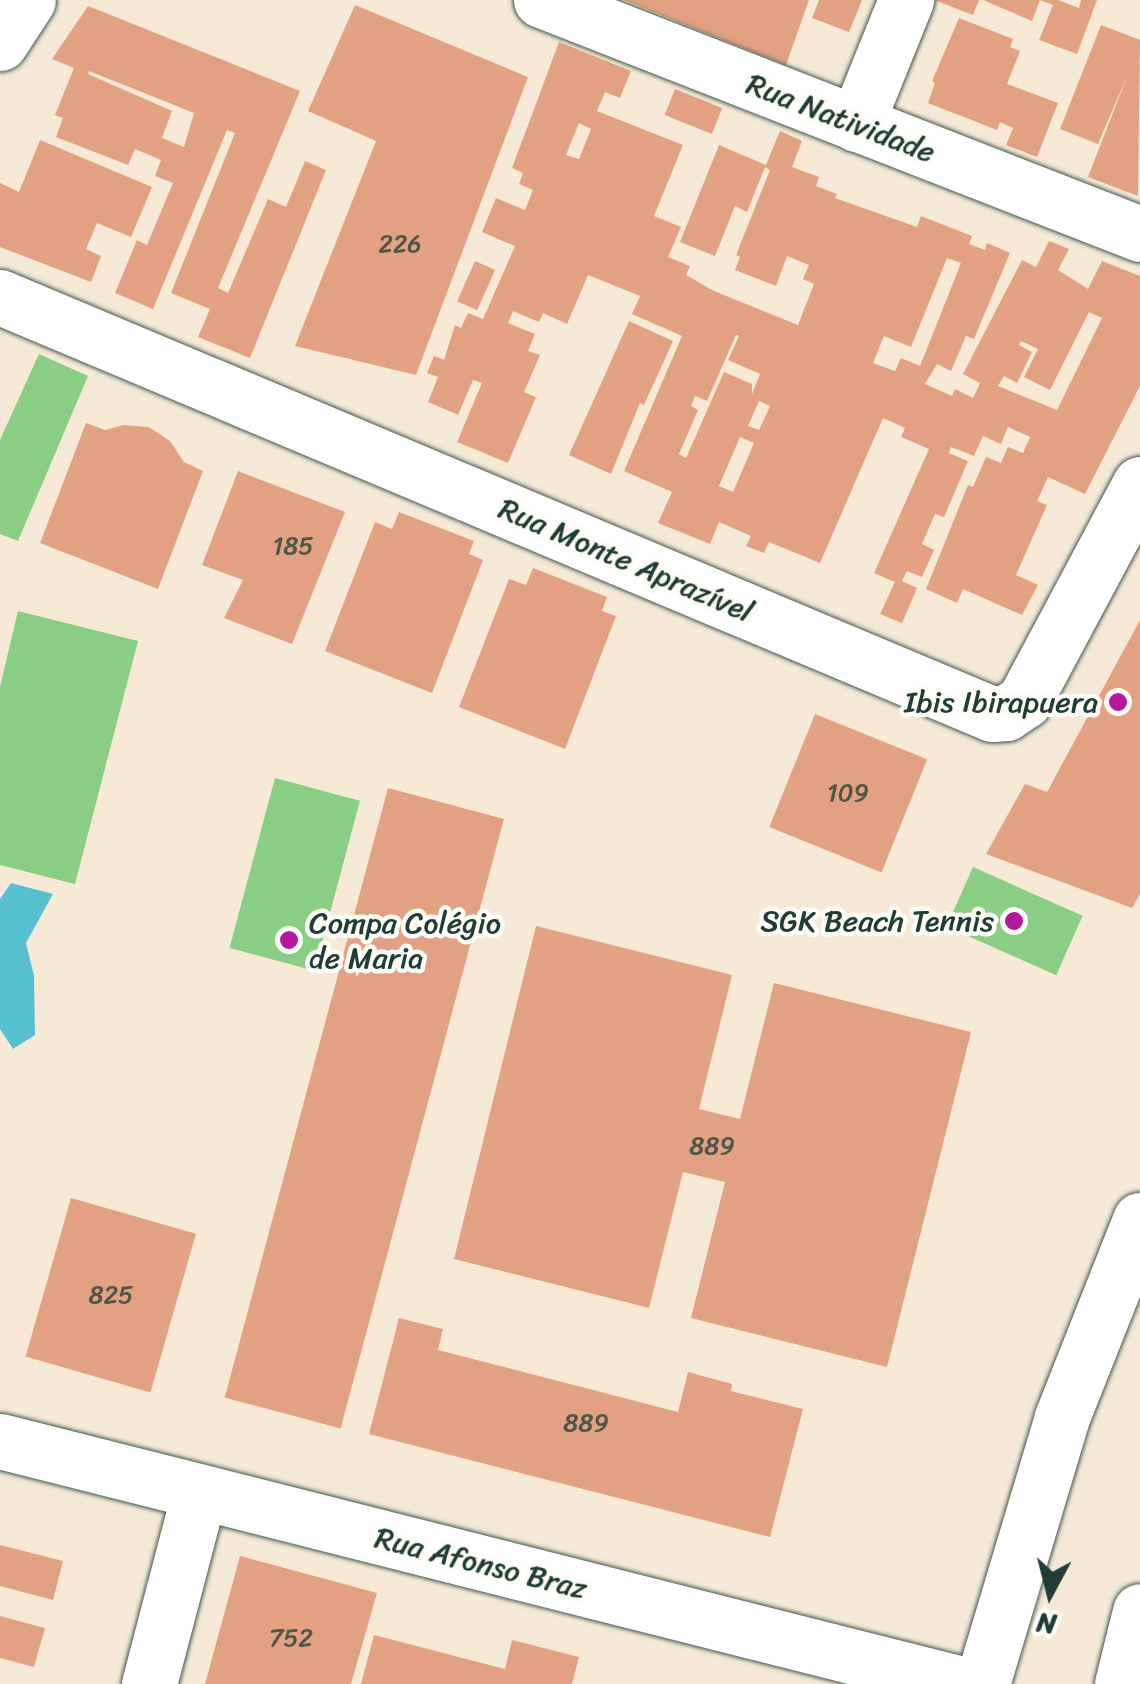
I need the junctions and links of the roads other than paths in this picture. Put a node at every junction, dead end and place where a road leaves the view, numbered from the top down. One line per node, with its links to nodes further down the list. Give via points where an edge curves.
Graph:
1 (28, 0): 4 (street)
2 (541, 0): 5 (street, Rua Natividade)
3 (906, 0): 5 (street)
4 (0, 43)
5 (856, 124): 6 (street, Rua Natividade)
6 (1140, 234)
7 (0, 296): 8 (street, Rua Monte Aprazível, via 992,714 1024,701)
8 (1140, 484)
9 (1140, 1220): 15 (street, via 1062,1417)
10 (0, 1441): 11 (street, Rua Afonso Braz)
11 (198, 1494): 13 (street); 14 (street, Rua Afonso Braz)
12 (1140, 1611): 16 (street)
13 (149, 1684)
14 (962, 1684)
15 (982, 1684)
16 (1122, 1684)

